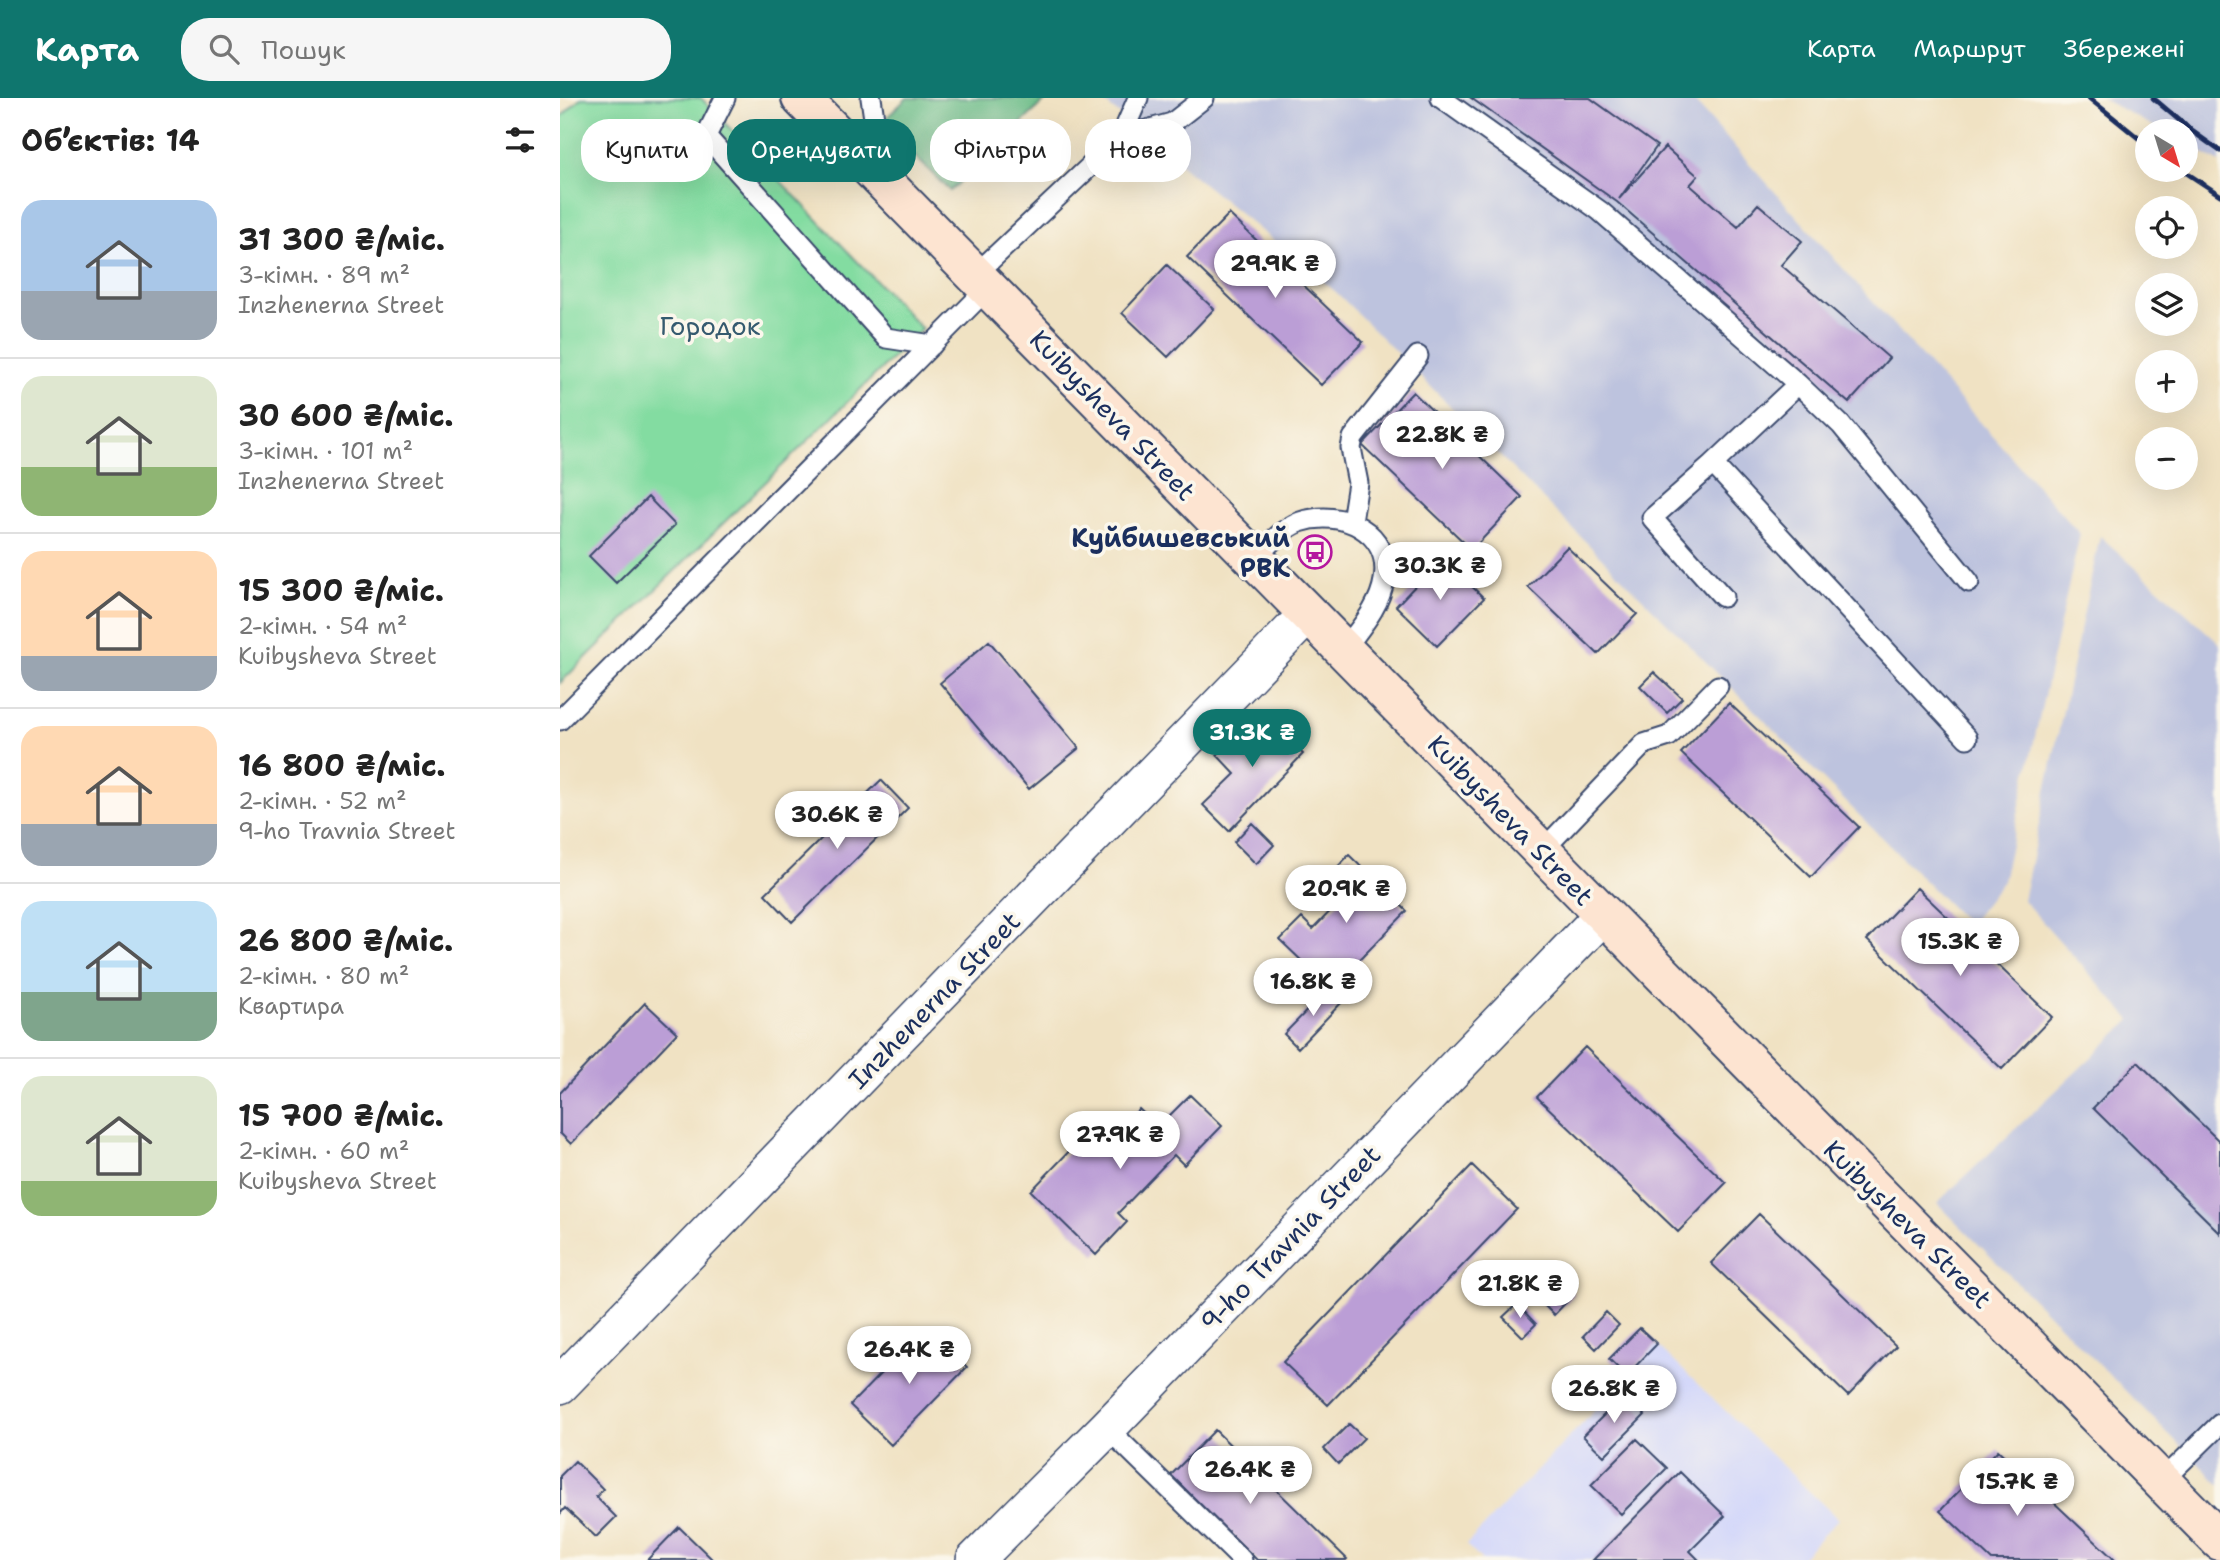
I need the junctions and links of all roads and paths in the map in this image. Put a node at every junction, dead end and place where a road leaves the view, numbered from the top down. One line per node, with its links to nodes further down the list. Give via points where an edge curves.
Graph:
1 (725, 98): 14 (lane, via 706,136 886,338)
2 (802, 98): 7 (main road, Kuibysheva Street)
3 (870, 98): 8 (lane)
4 (1138, 98): 9 (lane)
5 (1204, 98): 10 (lane)
6 (1441, 98): 16 (lane, via 1600,211)
7 (822, 119)
8 (873, 119)
9 (1129, 119)
10 (1177, 119)
11 (1085, 173): 13 (lane)
12 (884, 182): 13 (main road, Kuibysheva Street)
13 (981, 281): 14 (lane); 19 (main road, Kuibysheva Street)
14 (932, 345): 25 (lane)
15 (1418, 356): 18 (lane, via 1353,438 1358,483)
16 (1798, 384): 17 (lane); 20 (lane, via 1841,425)
17 (1713, 464): 21 (lane, via 1652,517); 26 (lane)
18 (1352, 521): 19 (lane, via 1326,517 1299,522); 23 (lane, via 1366,531 1385,560 1384,581 1377,603)
19 (1254, 559): 22 (main road, Kuibysheva Street)
20 (1969, 582)
21 (1723, 597)
22 (1308, 614): 23 (main road, Kuibysheva Street); 29 (street, Inzhenerna Street)
23 (1345, 650): 27 (main road, Kuibysheva Street)
24 (1718, 686): 27 (lane, via 1669,736 1644,744)
25 (560, 720)
26 (1967, 738)
27 (1542, 851): 28 (main road, Kuibysheva Street)
28 (1604, 915): 31 (street, 9-ho Travnia Street); 32 (main road, Kuibysheva Street)
29 (560, 1385)
30 (2220, 1424): 32 (lane)
31 (1107, 1428): 34 (street, 9-ho Travnia Street); 35 (lane)
32 (2161, 1482): 33 (main road, Kuibysheva Street)
33 (2220, 1542)
34 (975, 1560)
35 (1242, 1560)

